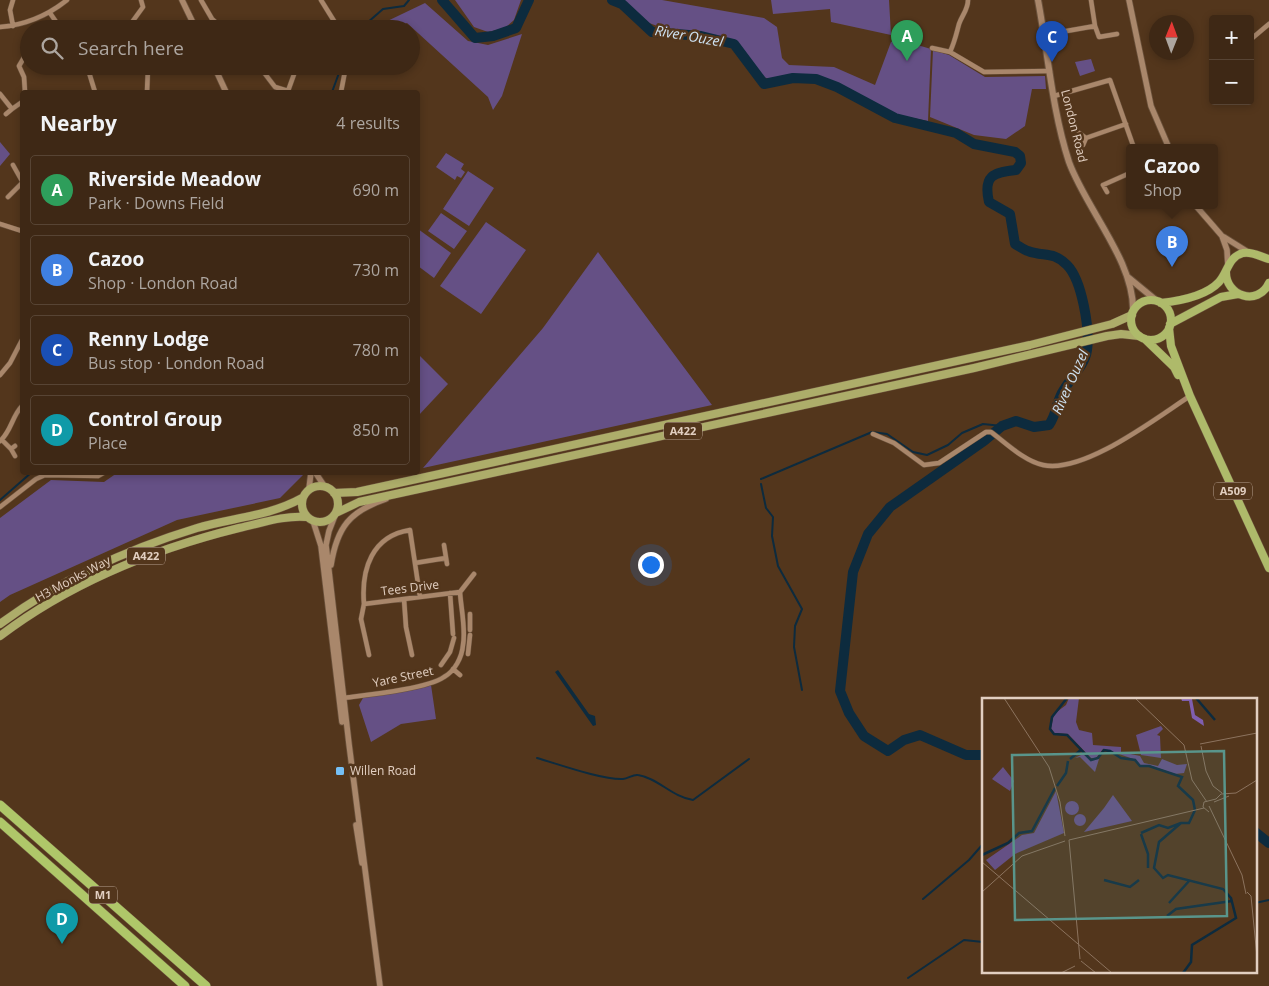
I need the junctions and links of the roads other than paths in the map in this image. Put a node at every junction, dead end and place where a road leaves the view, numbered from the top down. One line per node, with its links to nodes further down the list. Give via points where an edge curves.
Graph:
1 (13, 0): 20 (street, via 10,10)
2 (67, 0): 11 (street)
3 (141, 0): 14 (street, via 142,7)
4 (182, 0): 15 (street)
5 (201, 0): 16 (street)
6 (321, 0): 17 (street)
7 (968, 0): 27 (street)
8 (1038, 0): 23 (main road, London Road)
9 (1091, 0): 21 (street)
10 (1129, 0): 54 (street, via 1151,106)
11 (50, 13): 12 (street); 13 (street)
12 (30, 20)
13 (55, 20)
14 (133, 20)
15 (192, 20)
16 (214, 20)
17 (333, 20)
18 (20, 24): 20 (street)
19 (1269, 24): 25 (street)
20 (13, 26): 22 (street)
21 (1095, 26): 23 (street); 24 (street, via 1098,37)
22 (0, 27)
23 (1044, 34): 28 (main road, London Road)
24 (1117, 34)
25 (1254, 37)
26 (932, 48): 27 (street)
27 (950, 52): 28 (street, via 984,72)
28 (1050, 71): 46 (main road, London Road)
29 (1108, 73): 37 (street)
30 (23, 75): 38 (street)
31 (90, 75): 39 (street)
32 (148, 75): 40 (street)
33 (220, 75): 41 (street)
34 (266, 75): 42 (street, via 275,87)
35 (294, 75): 43 (street)
36 (344, 75): 44 (street)
37 (1110, 80): 46 (street); 50 (street)
38 (25, 90)
39 (94, 90)
40 (147, 90)
41 (225, 90)
42 (282, 90)
43 (288, 90)
44 (341, 90)
45 (0, 94): 48 (street)
46 (1054, 96): 70 (main road, London Road, via 1072,168)
47 (20, 103): 48 (street)
48 (12, 108): 49 (street)
49 (6, 114)
50 (1126, 124): 52 (street); 53 (street)
51 (1079, 133): 52 (street)
52 (1086, 138): 55 (street)
53 (1133, 144)
54 (1167, 144)
55 (1083, 145)
56 (13, 165): 58 (street)
57 (1126, 176): 60 (street, via 1103,185)
58 (20, 178)
59 (20, 184): 61 (street)
60 (1106, 192)
61 (8, 197)
62 (1199, 209): 65 (street)
63 (0, 224): 64 (street)
64 (20, 230)
65 (1222, 236): 66 (street); 69 (street)
66 (1248, 253): 67 (highway); 69 (highway, via 1234,258)
67 (1266, 258): 68 (highway)
68 (1269, 267)
69 (1227, 269): 72 (highway, via 1228,283); 73 (highway, via 1212,287 1177,301)
70 (1127, 275): 73 (main road, London Road, via 1136,286); 74 (main road, London Road, via 1133,295)
71 (1269, 283): 72 (highway, via 1257,296)
72 (1238, 294): 75 (highway, via 1221,297)
73 (1159, 302): 74 (highway, via 1142,302); 75 (highway, via 1169,313)
74 (1132, 313): 76 (highway, via 1132,327); 90 (main road, A422, via 1104,326 1030,345 357,492)
75 (1169, 326): 76 (highway, via 1160,337); 79 (highway, A509, via 1171,346)
76 (1142, 338): 79 (highway, A509, via 1174,367); 89 (main road, A422, via 1121,334 1107,336)
77 (20, 344): 78 (street)
78 (0, 375)
79 (1190, 396): 81 (street, via 1128,438 1060,466 1042,465 991,432 986,432 939,463 924,464 894,443); 99 (highway, A509)
80 (20, 408): 82 (street)
81 (872, 434)
82 (1, 440): 83 (street, via 13,447)
83 (15, 456)
84 (100, 475): 92 (street, via 45,476 36,479)
85 (311, 475): 88 (street)
86 (317, 475): 87 (street)
87 (325, 487): 88 (main road); 90 (main road)
88 (309, 489): 91 (main road)
89 (407, 492): 93 (main road, A422, via 359,502); 101 (street, via 364,506 354,514 335,543)
90 (334, 493): 93 (main road, via 338,503)
91 (302, 498): 94 (main road, via 302,508); 109 (main road, H3 Monks Way / A422, via 284,507 197,528 138,548 84,574)
92 (0, 507)
93 (336, 513): 94 (main road, via 328,521); 101 (street, via 326,545)
94 (310, 519): 111 (main road, H3 Monks Way / A422, via 286,517 200,538 141,558 95,578); 127 (street, via 321,546 341,714)
95 (444, 545): 96 (street)
96 (446, 558): 97 (street); 98 (street)
97 (415, 563): 104 (street); 106 (street, via 410,530 396,532 377,546 364,579)
98 (447, 564)
99 (1269, 568)
100 (474, 574): 102 (street)
101 (330, 575): 122 (street)
102 (460, 592): 103 (street, Tees Drive); 110 (street, Yare Street)
103 (450, 593): 104 (street, Tees Drive); 112 (street, Tees Drive)
104 (420, 597): 105 (street, Tees Drive)
105 (404, 599): 106 (street, Tees Drive); 114 (street)
106 (364, 604): 116 (street, Tees Drive, via 362,619)
107 (470, 614): 108 (street, Yare Street)
108 (470, 623): 110 (street); 113 (street, Yare Street)
109 (0, 624)
110 (462, 624): 113 (street, Yare Street)
111 (0, 636)
112 (454, 636): 117 (street, Yare Street)
113 (467, 644): 115 (street, Yare Street); 118 (street, Yare Street)
114 (412, 654)
115 (468, 654)
116 (369, 655)
117 (449, 655): 118 (street); 119 (street, Yare Street)
118 (458, 661): 120 (street, Yare Street)
119 (441, 665)
120 (453, 669): 121 (street); 122 (street, Yare Street, via 436,681)
121 (460, 675)
122 (343, 698): 127 (street)
123 (0, 805): 126 (highway, M1)
124 (0, 822): 125 (highway, M1)
125 (185, 986)
126 (206, 986)
127 (380, 986)

